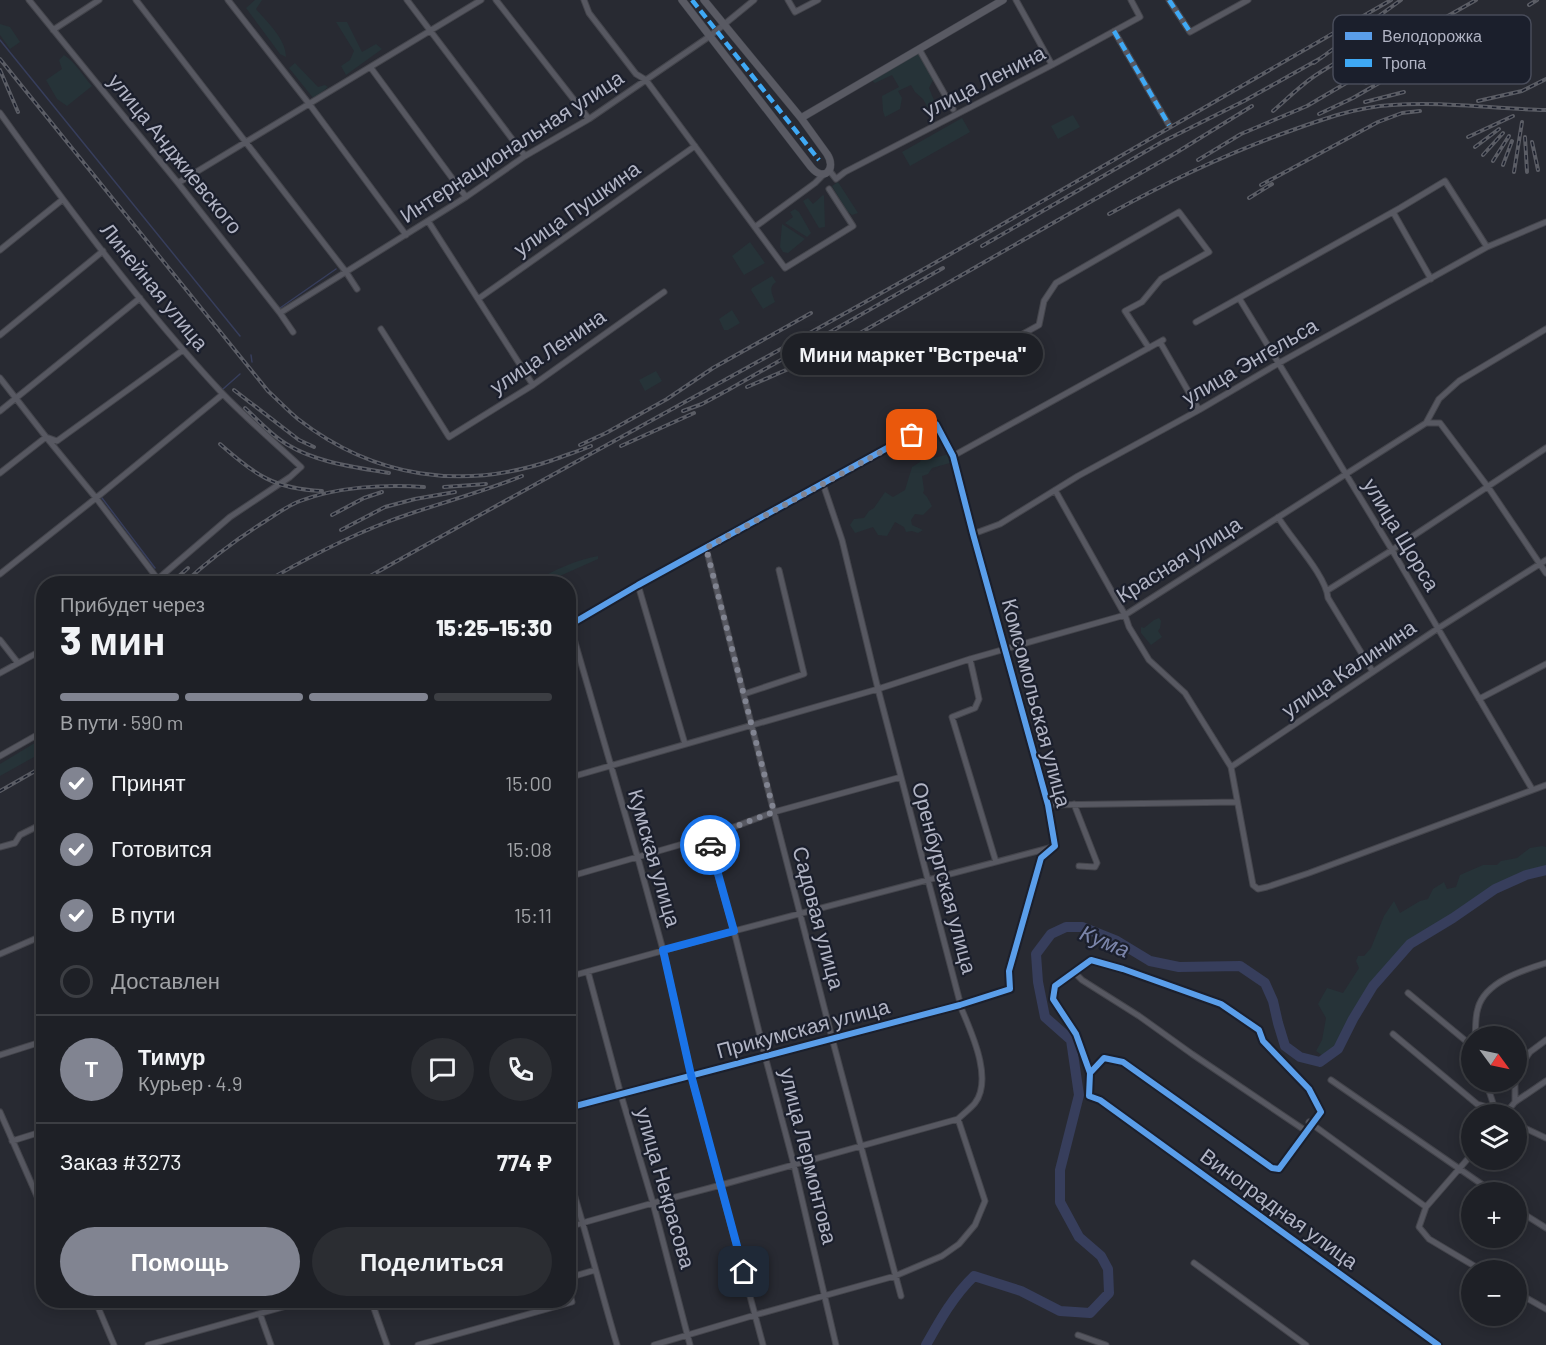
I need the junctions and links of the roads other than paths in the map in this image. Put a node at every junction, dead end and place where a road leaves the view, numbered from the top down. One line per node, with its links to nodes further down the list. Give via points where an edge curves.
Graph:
1 (29, 0): 20 (street, улица Анджиевского)
2 (99, 0): 20 (street)
3 (136, 0): 34 (street)
4 (228, 0): 28 (street)
5 (407, 0): 21 (street)
6 (481, 0): 21 (street)
7 (496, 0): 32 (street)
8 (584, 0): 27 (street, via 589,13 636,74)
9 (682, 0): 23 (main road)
10 (704, 0): 19 (main road)
11 (754, 0): 19 (street, Интернациональная улица)
12 (788, 0): 13 (street, via 795,12)
13 (818, 0)
14 (1003, 0): 24 (main road)
15 (1016, 0): 25 (street)
16 (1131, 0): 22 (street, улица Ленина, via 1140,17)
17 (1169, 0): 18 (street, via 1190,33)
18 (1248, 0)
19 (724, 25): 23 (street, Интернациональная улица); 31 (main road)
20 (53, 30): 38 (street, улица Анджиевского)
21 (431, 31): 26 (street); 36 (street)
22 (1114, 31): 25 (street, улица Ленина); 33 (street)
23 (710, 36): 27 (street, Интернациональная улица); 37 (main road, via 815,172)
24 (919, 49): 29 (street); 31 (main road)
25 (1052, 65): 37 (street, улица Ленина, via 836,179)
26 (371, 68): 28 (street); 40 (street)
27 (646, 80): 32 (street, Интернациональная улица); 35 (street)
28 (310, 105): 34 (street); 46 (street)
29 (953, 110)
30 (0, 113): 41 (street, Линейная улица)
31 (801, 118): 37 (main road, via 830,159)
32 (589, 119): 36 (street, Интернациональная улица)
33 (1168, 125)
34 (246, 143): 38 (street); 50 (street)
35 (695, 146): 45 (street); 56 (street, улица Пушкина)
36 (525, 156): 40 (street, Интернациональная улица)
37 (826, 172): 45 (street)
38 (178, 183): 57 (street, улица Анджиевского)
39 (829, 189): 45 (street, via 853,226 785,268)
40 (466, 197): 43 (street, Интернациональная улица)
41 (62, 200): 48 (street); 49 (street, Линейная улица)
42 (1393, 212): 47 (street, via 1445,181); 51 (street); 55 (street)
43 (428, 221): 46 (street, Интернациональная улица); 56 (street)
44 (1546, 222): 47 (street, улица Энгельса)
45 (755, 227)
46 (406, 234): 50 (street, Интернациональная улица)
47 (1487, 248): 51 (street, улица Энгельса)
48 (0, 250)
49 (103, 251): 54 (street, Линейная улица); 62 (street)
50 (346, 272): 52 (street); 57 (street, Интернациональная улица)
51 (1431, 279): 66 (street, улица Энгельса)
52 (357, 289)
53 (664, 292): 68 (street, улица Ленина)
54 (140, 297): 64 (street, Линейная улица); 70 (street)
55 (1239, 298): 58 (street); 66 (street, улица Щорса)
56 (478, 299): 68 (street)
57 (280, 313): 61 (street, улица Анджиевского)
58 (1196, 322)
59 (381, 329): 68 (street, улица Ленина, via 450,437)
60 (1546, 329): 73 (street, Красная улица, via 1458,381 1439,399)
61 (293, 332)
62 (0, 335)
63 (1149, 348): 65 (street, via 1125,310 1142,302 1161,279 1209,252 1179,212 1056,283 1044,301 1039,325); 71 (street, via 1162,341); 76 (street)
64 (183, 350): 69 (street, Линейная улица); 74 (street, via 57,441)
65 (980, 358)
66 (1279, 363): 71 (street, улица Энгельса); 78 (street, улица Щорса)
67 (0, 378): 70 (street)
68 (533, 385)
69 (223, 394): 82 (street); 93 (street, Линейная улица, via 301,467 230,517)
70 (16, 398): 72 (street); 74 (street)
71 (1199, 410): 81 (street, улица Энгельса)
72 (0, 411)
73 (1426, 423): 78 (street, Красная улица); 80 (street, via 1440,423)
74 (46, 437): 77 (street); 82 (street)
75 (1546, 448): 80 (street)
76 (953, 456): 79 (street, Комсомольская улица, via 936,424 929,425); 84 (street, Комсомольская улица)
77 (0, 473)
78 (1346, 474): 83 (street, Красная улица); 86 (street, улица Щорса)
79 (823, 484): 85 (street); 108 (street, Оренбургская улица, via 842,540)
80 (1488, 487): 86 (street); 88 (street)
81 (1055, 490): 84 (street, улица Энгельса, via 1000,524); 96 (street)
82 (96, 498): 91 (street); 92 (street)
83 (1278, 517): 95 (street); 96 (street, Красная улица)
84 (973, 534): 101 (street, Комсомольская улица)
85 (706, 548): 94 (street); 109 (street, Садовая улица)
86 (1392, 550): 95 (street); 98 (street, улица Щорса)
87 (1546, 560): 88 (street, улица Калинина)
88 (1540, 564): 90 (street); 98 (street, улица Калинина)
89 (779, 570): 109 (street, via 804,674)
90 (1546, 573)
91 (0, 574)
92 (155, 576)
93 (159, 576)
94 (638, 585): 97 (street); 113 (street)
95 (1328, 590): 106 (street, via 1328,598)
96 (1125, 615): 101 (street, Красная улица); 116 (street, via 1149,660 1185,693)
97 (576, 621)
98 (1437, 629): 106 (street, улица Калинина); 110 (street, улица Щорса)
99 (0, 640): 104 (street)
100 (576, 648): 115 (street, Кумская улица)
101 (1005, 649): 103 (street, Красная улица); 123 (street, Комсомольская улица)
102 (36, 653): 104 (street)
103 (970, 659): 108 (street, Красная улица); 130 (street, via 979,699 975,708 952,717)
104 (18, 663): 107 (street)
105 (1546, 664): 110 (street)
106 (1373, 672): 116 (street, улица Калинина)
107 (0, 673)
108 (878, 689): 111 (street, Красная улица); 118 (street, Оренбургская улица)
109 (744, 694): 111 (street, Садовая улица)
110 (1479, 699): 120 (street, улица Щорса)
111 (752, 724): 113 (street, Красная улица); 124 (street, Садовая улица)
112 (36, 736): 114 (street)
113 (685, 744): 115 (street, Красная улица)
114 (0, 756)
115 (611, 765): 117 (street, Красная улица); 129 (street, Кумская улица)
116 (1231, 767): 121 (street)
117 (576, 776)
118 (901, 777): 124 (street); 133 (street, Оренбургская улица)
119 (1546, 785): 120 (street)
120 (1532, 789): 121 (street, via 1258,889 1253,885)
121 (1237, 802): 122 (street)
122 (1074, 804): 123 (street); 131 (street, via 1097,862 1095,867)
123 (1048, 805): 127 (street, Комсомольская улица)
124 (774, 812): 126 (street); 134 (street, Садовая улица)
125 (36, 827): 128 (street, via 20,835 15,843)
126 (707, 837): 129 (street); 135 (street, улица Лермонтова)
127 (1054, 846): 130 (street); 144 (street, Прикумская улица, via 1041,858 1009,971 1010,989)
128 (0, 847)
129 (637, 856): 132 (street); 137 (street, Кумская улица)
130 (996, 862): 133 (street)
131 (1079, 866)
132 (576, 875)
133 (929, 881): 134 (street); 144 (street, Оренбургская улица)
134 (801, 914): 135 (street); 148 (street, Садовая улица)
135 (734, 931): 137 (street); 152 (street, улица Лермонтова)
136 (36, 938): 138 (street)
137 (663, 950): 140 (street); 155 (street, Кумская улица)
138 (0, 954)
139 (1546, 963): 145 (street, via 1506,978 1484,996)
140 (588, 972): 142 (street); 159 (street, улица Некрасова)
141 (1074, 972): 154 (street, via 1055,986 1053,999 1076,1034); 165 (street, via 1090,960 1221,1004 1259,1030 1263,1041 1309,1089 1321,1112); 167 (street)
142 (576, 975)
143 (1408, 993): 147 (street)
144 (960, 1005): 148 (street, Прикумская улица); 164 (street, Оренбургская улица, via 981,1066 982,1086 976,1102)
145 (1476, 1026)
146 (1393, 1034): 161 (street)
147 (1461, 1037)
148 (832, 1038): 152 (street, Прикумская улица); 171 (street, Садовая улица)
149 (1546, 1040): 153 (street)
150 (36, 1044): 151 (street)
151 (0, 1055)
152 (765, 1056): 155 (street, Прикумская улица); 172 (street, улица Лермонтова)
153 (1527, 1056)
154 (1090, 1073): 167 (street, via 1104,1058 1123,1062 1272,1168 1279,1169); 214 (street, Виноградная улица, via 1089,1096 1100,1100)
155 (691, 1075): 159 (street, Прикумская улица); 176 (street, Кумская улица)
156 (1331, 1080): 174 (street)
157 (1546, 1081): 160 (street)
158 (1515, 1092): 160 (street)
159 (621, 1095): 162 (street, Прикумская улица); 179 (street, улица Некрасова)
160 (1515, 1102)
161 (1477, 1104)
162 (576, 1106)
163 (0, 1112): 170 (street)
164 (958, 1119): 171 (street); 189 (street, via 985,1201 975,1225 959,1244 942,1256)
165 (1310, 1123): 167 (street); 180 (street)
166 (1527, 1129): 169 (street)
167 (1306, 1131)
168 (36, 1134): 170 (street)
169 (1546, 1138)
170 (12, 1141): 177 (street)
171 (861, 1147): 172 (street); 189 (street, Садовая улица)
172 (794, 1165): 176 (street); 190 (street, улица Лермонтова)
173 (1461, 1167): 174 (street)
174 (1458, 1170): 175 (street); 180 (street)
175 (1477, 1182)
176 (721, 1185): 179 (street); 199 (street, Кумская улица)
177 (36, 1194)
178 (576, 1199): 182 (street)
179 (653, 1203): 182 (street); 200 (street, улица Некрасова)
180 (1426, 1208): 185 (street, via 1419,1227 1429,1239)
181 (1527, 1216): 184 (street)
182 (584, 1224): 183 (street); 187 (street)
183 (576, 1226)
184 (1546, 1228)
185 (1464, 1260)
186 (1194, 1263): 213 (street)
187 (595, 1270): 188 (street); 207 (street)
188 (576, 1276)
189 (895, 1276): 190 (street); 191 (street, Садовая улица)
190 (826, 1295): 199 (street); 211 (street, улица Лермонтова)
191 (901, 1296)
192 (1527, 1298): 197 (street)
193 (98, 1308): 202 (street)
194 (281, 1308): 198 (street)
195 (374, 1308): 205 (street)
196 (551, 1308): 206 (street)
197 (1546, 1309)
198 (260, 1314): 203 (street); 204 (street)
199 (755, 1315): 200 (street); 210 (street, Кумская улица)
200 (687, 1335): 208 (street); 209 (street, улица Некрасова)
201 (1078, 1335): 212 (street)
202 (114, 1345)
203 (148, 1345)
204 (271, 1345)
205 (387, 1345)
206 (418, 1345)
207 (617, 1345)
208 (654, 1345)
209 (690, 1345)
210 (763, 1345)
211 (836, 1345)
212 (1106, 1345)
213 (1306, 1345)
214 (1438, 1345)

